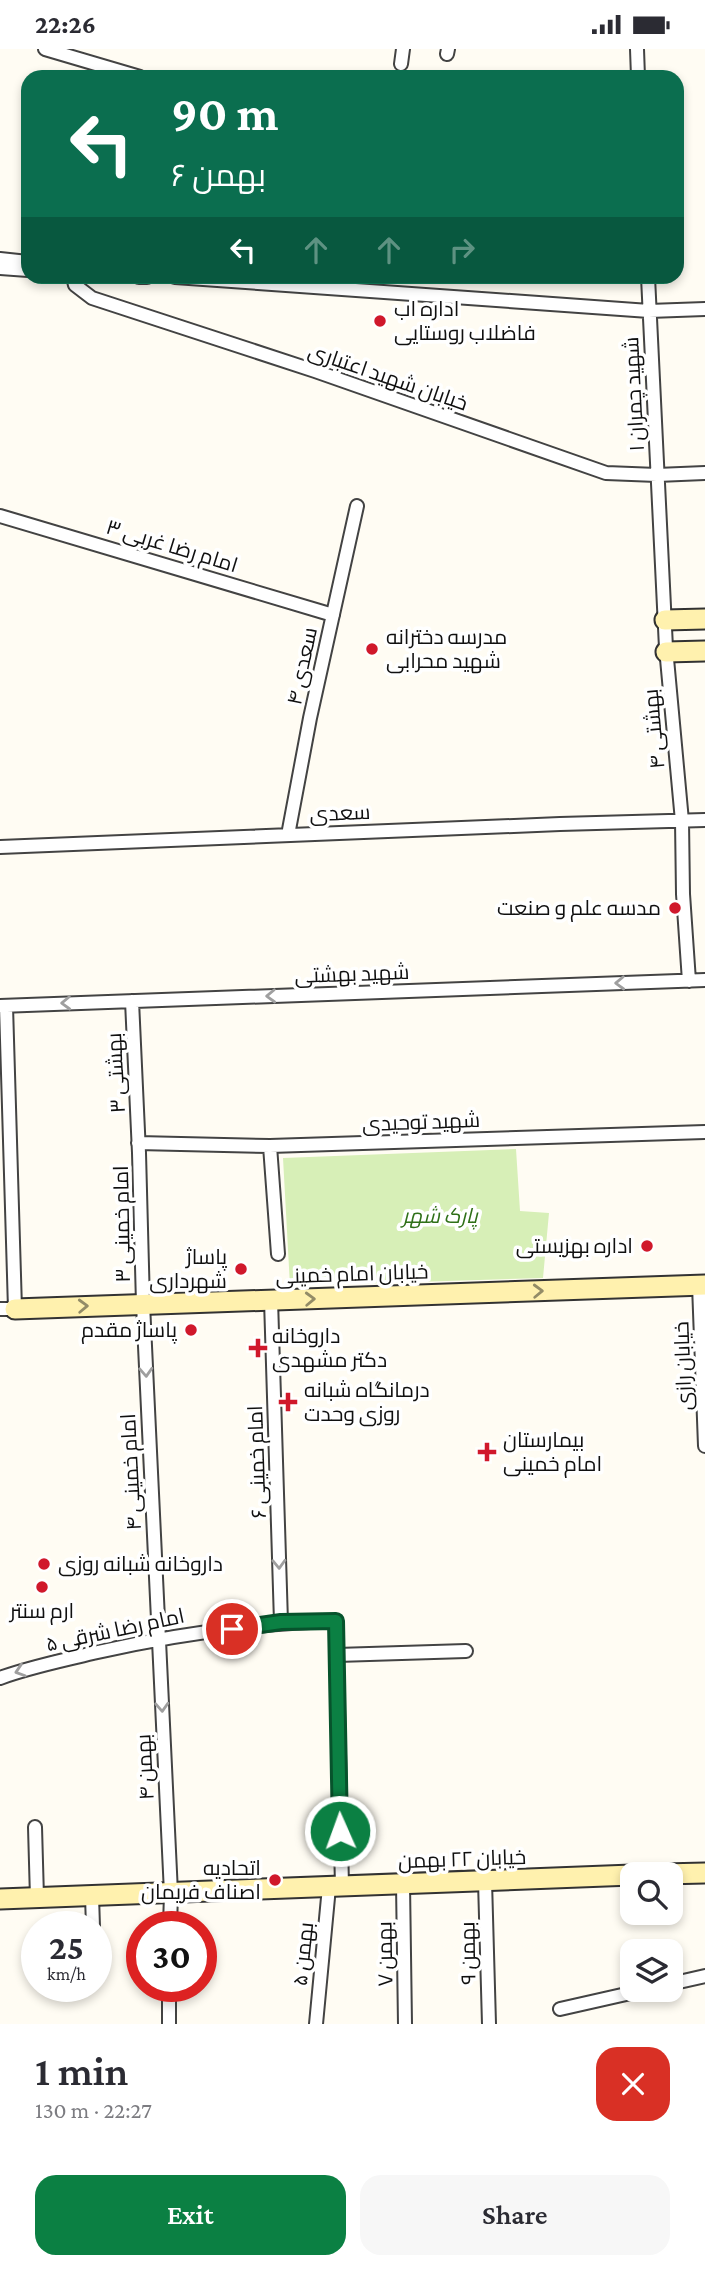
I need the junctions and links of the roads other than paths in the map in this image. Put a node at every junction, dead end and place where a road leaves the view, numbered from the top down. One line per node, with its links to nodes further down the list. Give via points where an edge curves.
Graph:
1 (45, 49): 5 (street)
2 (402, 49): 4 (street)
3 (637, 49): 6 (street)
4 (401, 64)
5 (116, 70)
6 (638, 70)
7 (0, 259): 8 (street)
8 (21, 261)
9 (0, 268): 10 (street)
10 (21, 270)
11 (75, 284): 17 (street, خیابان شهید اعتباری, via 92,298 606,473)
12 (273, 284): 15 (street)
13 (648, 284): 15 (street, شهید چمران ۱)
14 (705, 309): 15 (street)
15 (649, 311): 17 (street, شهید چمران ۱)
16 (705, 473): 17 (street, خیابان شهید اعتباری)
17 (657, 475): 22 (street, بهشتی ۴)
18 (357, 506): 20 (street, سعدی ۴)
19 (0, 516): 20 (street, امام رضا غربی ۳)
20 (333, 615): 27 (street, سعدی ۴)
21 (705, 619): 22 (street)
22 (664, 620): 24 (street, بهشتی ۴)
23 (705, 651): 24 (street)
24 (666, 652): 26 (street, بهشتی ۴)
25 (705, 820): 26 (street, سعدی)
26 (682, 821): 27 (street, سعدی); 30 (street, بهشتی ۴)
27 (288, 835): 28 (street, سعدی)
28 (0, 847)
29 (705, 980): 30 (street, شهید بهشتی)
30 (689, 981): 31 (street, شهید بهشتی, one-way to 31)
31 (131, 1001): 32 (street, شهید بهشتی, one-way to 32); 34 (street, بهشتی ۳)
32 (3, 1006): 40 (street)
33 (705, 1132): 35 (street, شهید توحیدی)
34 (138, 1143): 35 (street, شهید توحیدی); 39 (street, امام خمینی ۳)
35 (270, 1146): 36 (street)
36 (278, 1254)
37 (702, 1285): 38 (street, خیابان امام خمینی, one-way to 37); 41 (street, خیابان رازی)
38 (271, 1300): 39 (street, خیابان امام خمینی); 42 (street, امام خمینی ۶, one-way to 42)
39 (143, 1304): 40 (street, خیابان امام خمینی, one-way to 39); 43 (street, امام خمینی ۴, one-way to 43)
40 (7, 1309)
41 (705, 1446)
42 (281, 1622): 43 (street, امام رضا شرقی ۵); 45 (street, امام رضا شرقی ۵, via 336,1621)
43 (158, 1638): 46 (street, امام رضا شرقی ۵, one-way to 46); 54 (street, بهمن ۴, one-way to 54)
44 (466, 1651): 45 (street)
45 (337, 1655): 53 (street, بهمن ۵)
46 (0, 1678)
47 (35, 1827): 56 (street)
48 (705, 1873): 49 (street)
49 (683, 1874)
50 (620, 1875): 51 (street, خیابان ۲۲ بهمن)
51 (485, 1881): 52 (street, خیابان ۲۲ بهمن); 68 (street, بهمن ۹)
52 (403, 1884): 53 (street, خیابان ۲۲ بهمن); 67 (street, بهمن ۷)
53 (335, 1887): 54 (street, خیابان ۲۲ بهمن); 66 (street, بهمن ۵)
54 (171, 1893): 55 (street, خیابان ۲۲ بهمن); 59 (street, بهمن ۴)
55 (92, 1896): 56 (street, خیابان ۲۲ بهمن); 58 (street)
56 (37, 1898): 57 (street, خیابان ۲۲ بهمن)
57 (0, 1899)
58 (92, 1911)
59 (170, 1911)
60 (705, 1976): 61 (street)
61 (683, 1981)
62 (620, 1995): 64 (street)
63 (169, 2002): 65 (street)
64 (560, 2009)
65 (169, 2024)
66 (316, 2024)
67 (405, 2024)
68 (489, 2024)

